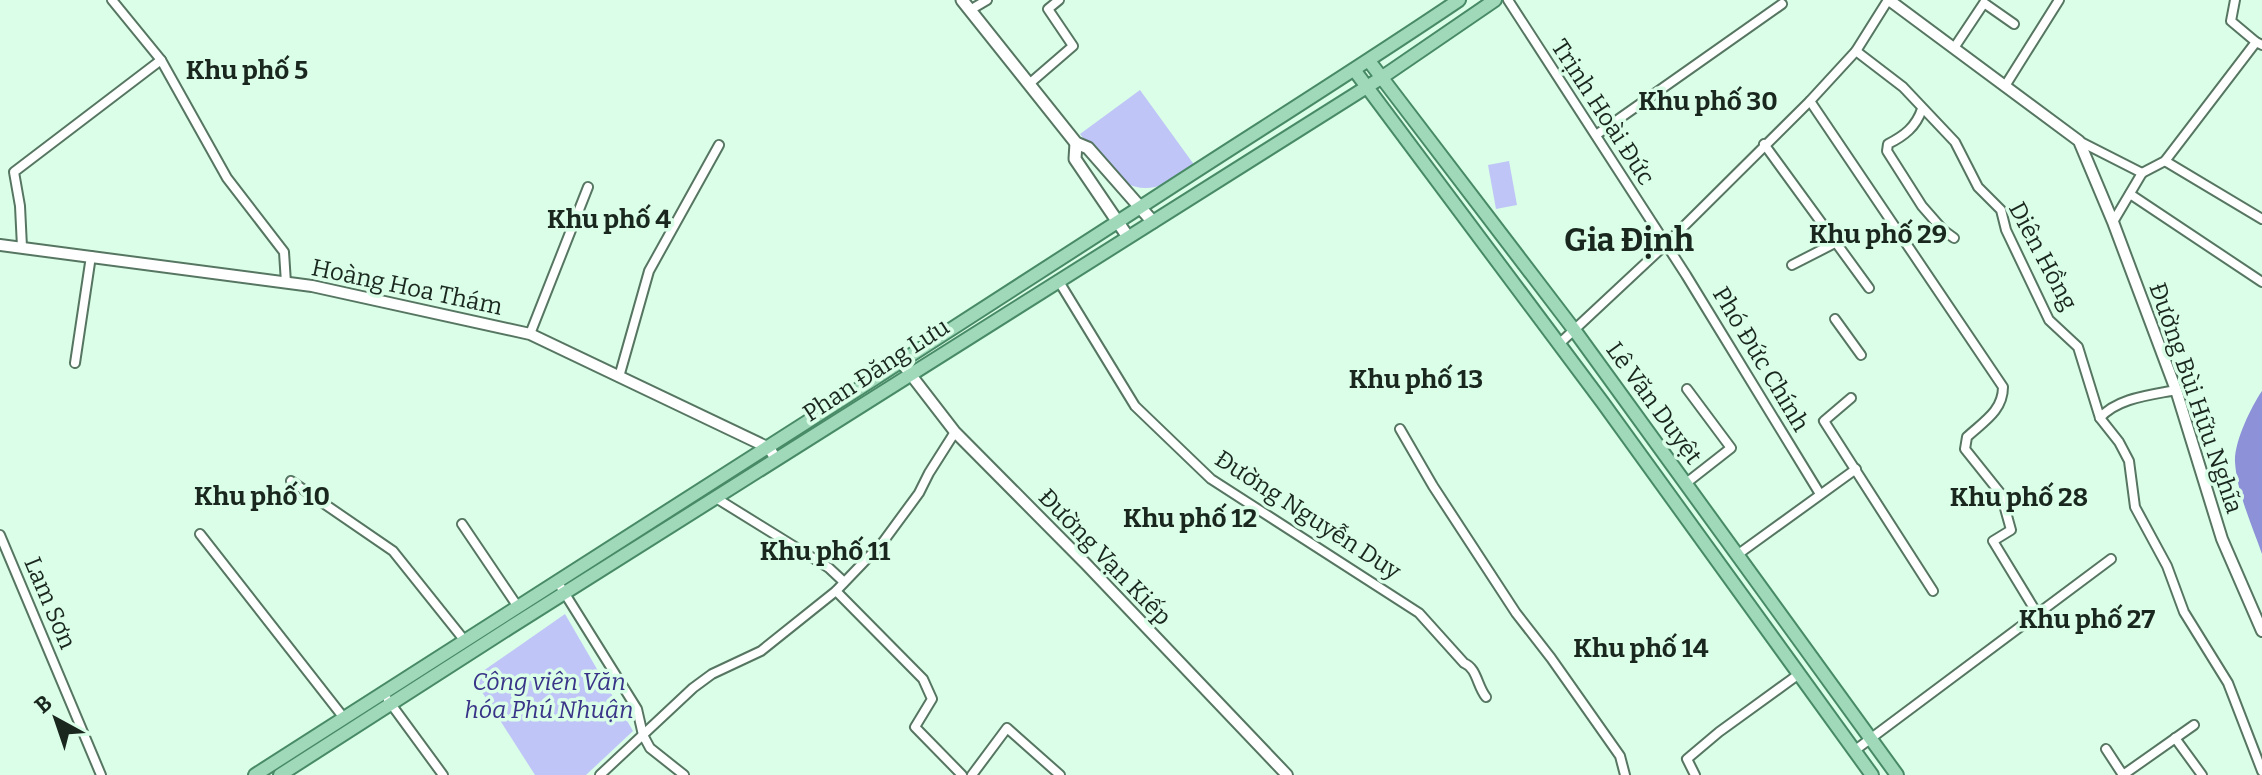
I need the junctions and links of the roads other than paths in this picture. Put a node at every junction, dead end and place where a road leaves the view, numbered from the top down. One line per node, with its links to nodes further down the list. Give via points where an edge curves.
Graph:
1 (112, 0): 17 (street)
2 (962, 0): 12 (main road)
3 (987, 0): 12 (street)
4 (1059, 0): 21 (street, via 1048,9 1073,46)
5 (1459, 0): 18 (main road, Phan Đăng Lưu)
6 (1495, 0): 20 (main road, Phan Đăng Lưu)
7 (1508, 0): 26 (street, Trịnh Hoài Đức)
8 (1889, 0): 15 (street); 16 (street)
9 (2059, 0): 22 (street)
10 (2235, 0): 14 (street, via 2231,21)
11 (1782, 4): 26 (street)
12 (970, 10): 21 (main road)
13 (2014, 24): 15 (street, via 1984,3)
14 (2259, 44): 31 (street)
15 (1954, 48): 22 (street)
16 (1856, 51): 24 (street); 25 (street, Diên Hồng)
17 (161, 60): 45 (street, via 14,172); 52 (street, via 227,178 284,252)
18 (1369, 61): 19 (main road, Phan Đăng Lưu); 20 (main road, Lê Văn Duyệt)
19 (1355, 71): 23 (main road, Lê Văn Duyệt); 35 (main road, Phan Đăng Lưu)
20 (1381, 78): 23 (main road, Phan Đăng Lưu); 46 (main road, Lê Văn Duyệt)
21 (1029, 84): 28 (main road)
22 (2005, 86): 27 (street)
23 (1366, 87): 38 (main road, Phan Đăng Lưu); 48 (main road, Lê Văn Duyệt)
24 (1810, 101): 29 (street); 89 (street, via 2003,387 2003,401 1967,437 1965,449 2001,494 2011,530 1993,541)
25 (1922, 109): 41 (street, via 1887,151 1922,206); 68 (street, Diên Hồng, via 1955,142 1978,187 2001,210 2049,320 2078,347)
26 (1596, 135): 44 (street, Trịnh Hoài Đức)
27 (2079, 141): 32 (street); 39 (street, Đường Bùi Hữu Nghĩa)
28 (1076, 143): 35 (main road, via 1088,148); 37 (main road, via 1075,159)
29 (1764, 144): 42 (street); 44 (street)
30 (719, 145): 64 (street, via 649,271)
31 (2165, 161): 32 (street); 36 (street)
32 (2142, 173): 34 (street)
33 (588, 187): 58 (street)
34 (2130, 194): 39 (street); 51 (street)
35 (1140, 207): 37 (main road, Phan Đăng Lưu); 38 (main road)
36 (2262, 219)
37 (1118, 222): 40 (main road); 54 (main road, Phan Đăng Lưu)
38 (1153, 222): 40 (main road, Phan Đăng Lưu)
39 (2113, 222): 66 (street, Đường Bùi Hữu Nghĩa)
40 (1128, 237): 50 (main road, Phan Đăng Lưu)
41 (1954, 238)
42 (1835, 243): 49 (street); 53 (street)
43 (0, 245): 45 (street, Hoàng Hoa Thám)
44 (1665, 245): 57 (street); 75 (street, Phó Đức Chính)
45 (22, 247): 47 (street, Hoàng Hoa Thám)
46 (1514, 251): 48 (main road); 57 (main road, Lê Văn Duyệt)
47 (91, 256): 52 (street, Hoàng Hoa Thám); 62 (street)
48 (1499, 262): 59 (main road, Lê Văn Duyệt)
49 (1792, 265)
50 (1058, 280): 55 (main road, Phan Đăng Lưu); 94 (street, Đường Nguyễn Duy, via 1135,406 1211,479 1419,613 1470,665)
51 (2262, 282)
52 (286, 283): 58 (street, Hoàng Hoa Thám)
53 (1869, 288)
54 (1010, 293): 55 (main road); 61 (main road, Phan Đăng Lưu)
55 (1018, 306): 63 (main road, Phan Đăng Lưu)
56 (1835, 319): 60 (street)
57 (1575, 331): 59 (street); 74 (main road, Lê Văn Duyệt)
58 (530, 334): 64 (street, Hoàng Hoa Thám)
59 (1559, 344): 92 (main road, Lê Văn Duyệt)
60 (1861, 355)
61 (901, 362): 63 (street, Đường Vạn Kiếp); 71 (main road, Phan Đăng Lưu)
62 (75, 363)
63 (910, 374): 70 (street, Đường Vạn Kiếp); 71 (main road, Phan Đăng Lưu)
64 (619, 377): 71 (street, Hoàng Hoa Thám)
65 (1687, 389): 74 (street, via 1731,448)
66 (2176, 390): 68 (street, via 2137,397); 90 (street, Đường Bùi Hữu Nghĩa, via 2222,539)
67 (1851, 398): 72 (street, via 1824,421)
68 (2100, 418): 105 (street, Diên Hồng, via 2129,461 2135,507 2167,566 2184,612 2218,662)
69 (1400, 429): 116 (street, via 1516,613 1620,756)
70 (955, 432): 84 (street, via 883,542); 115 (street, Đường Vạn Kiếp)
71 (773, 454): 76 (main road, Phan Đăng Lưu); 83 (main road, Phan Đăng Lưu)
72 (1856, 469): 75 (street); 86 (street)
73 (291, 481): 91 (street, via 393,551)
74 (1685, 484): 81 (main road, Lê Văn Duyệt)
75 (1820, 494): 81 (street)
76 (716, 498): 84 (street); 87 (main road, Phan Đăng Lưu)
77 (462, 524): 88 (street)
78 (200, 534): 98 (street)
79 (0, 535): 80 (street, Lam Sơn)
80 (3, 549): 106 (street, Lam Sơn)
81 (1737, 555): 95 (main road, Lê Văn Duyệt)
82 (2111, 559): 89 (street)
83 (557, 581): 87 (street); 88 (main road, Phan Đăng Lưu)
84 (844, 582): 85 (street)
85 (836, 591): 100 (street, via 761,651 693,688); 112 (street, via 923,679 932,699 915,727)
86 (1933, 591)
87 (564, 593): 96 (main road, Phan Đăng Lưu); 100 (street, via 637,709)
88 (518, 607): 91 (main road, Phan Đăng Lưu)
89 (2038, 615): 102 (street)
90 (2262, 631)
91 (465, 641): 93 (main road, Phan Đăng Lưu)
92 (1799, 674): 97 (main road, Lê Văn Duyệt); 117 (street, via 1687,759)
93 (384, 693): 96 (street); 98 (main road, Phan Đăng Lưu)
94 (1486, 697)
95 (1843, 700): 97 (main road); 102 (main road, Lê Văn Duyệt)
96 (391, 704): 108 (main road, Phan Đăng Lưu); 109 (street)
97 (1825, 713): 104 (main road, Lê Văn Duyệt)
98 (344, 718): 107 (main road, Phan Đăng Lưu)
99 (2194, 725): 101 (street)
100 (643, 735): 110 (street); 111 (street, via 650,748)
101 (2175, 738): 120 (street); 121 (street)
102 (1871, 739): 104 (street); 119 (main road, Lê Văn Duyệt)
103 (2106, 749): 120 (street)
104 (1854, 751): 118 (main road, Lê Văn Duyệt)
105 (2262, 771)
106 (101, 775)
107 (255, 775)
108 (280, 775)
109 (443, 775)
110 (600, 775)
111 (684, 775)
112 (962, 775)
113 (972, 775): 114 (street, via 1007,728)
114 (1060, 775)
115 (1287, 775)
116 (1625, 775)
117 (1695, 775)
118 (1872, 775)
119 (1897, 775)
120 (2123, 775)
121 (2202, 775)

